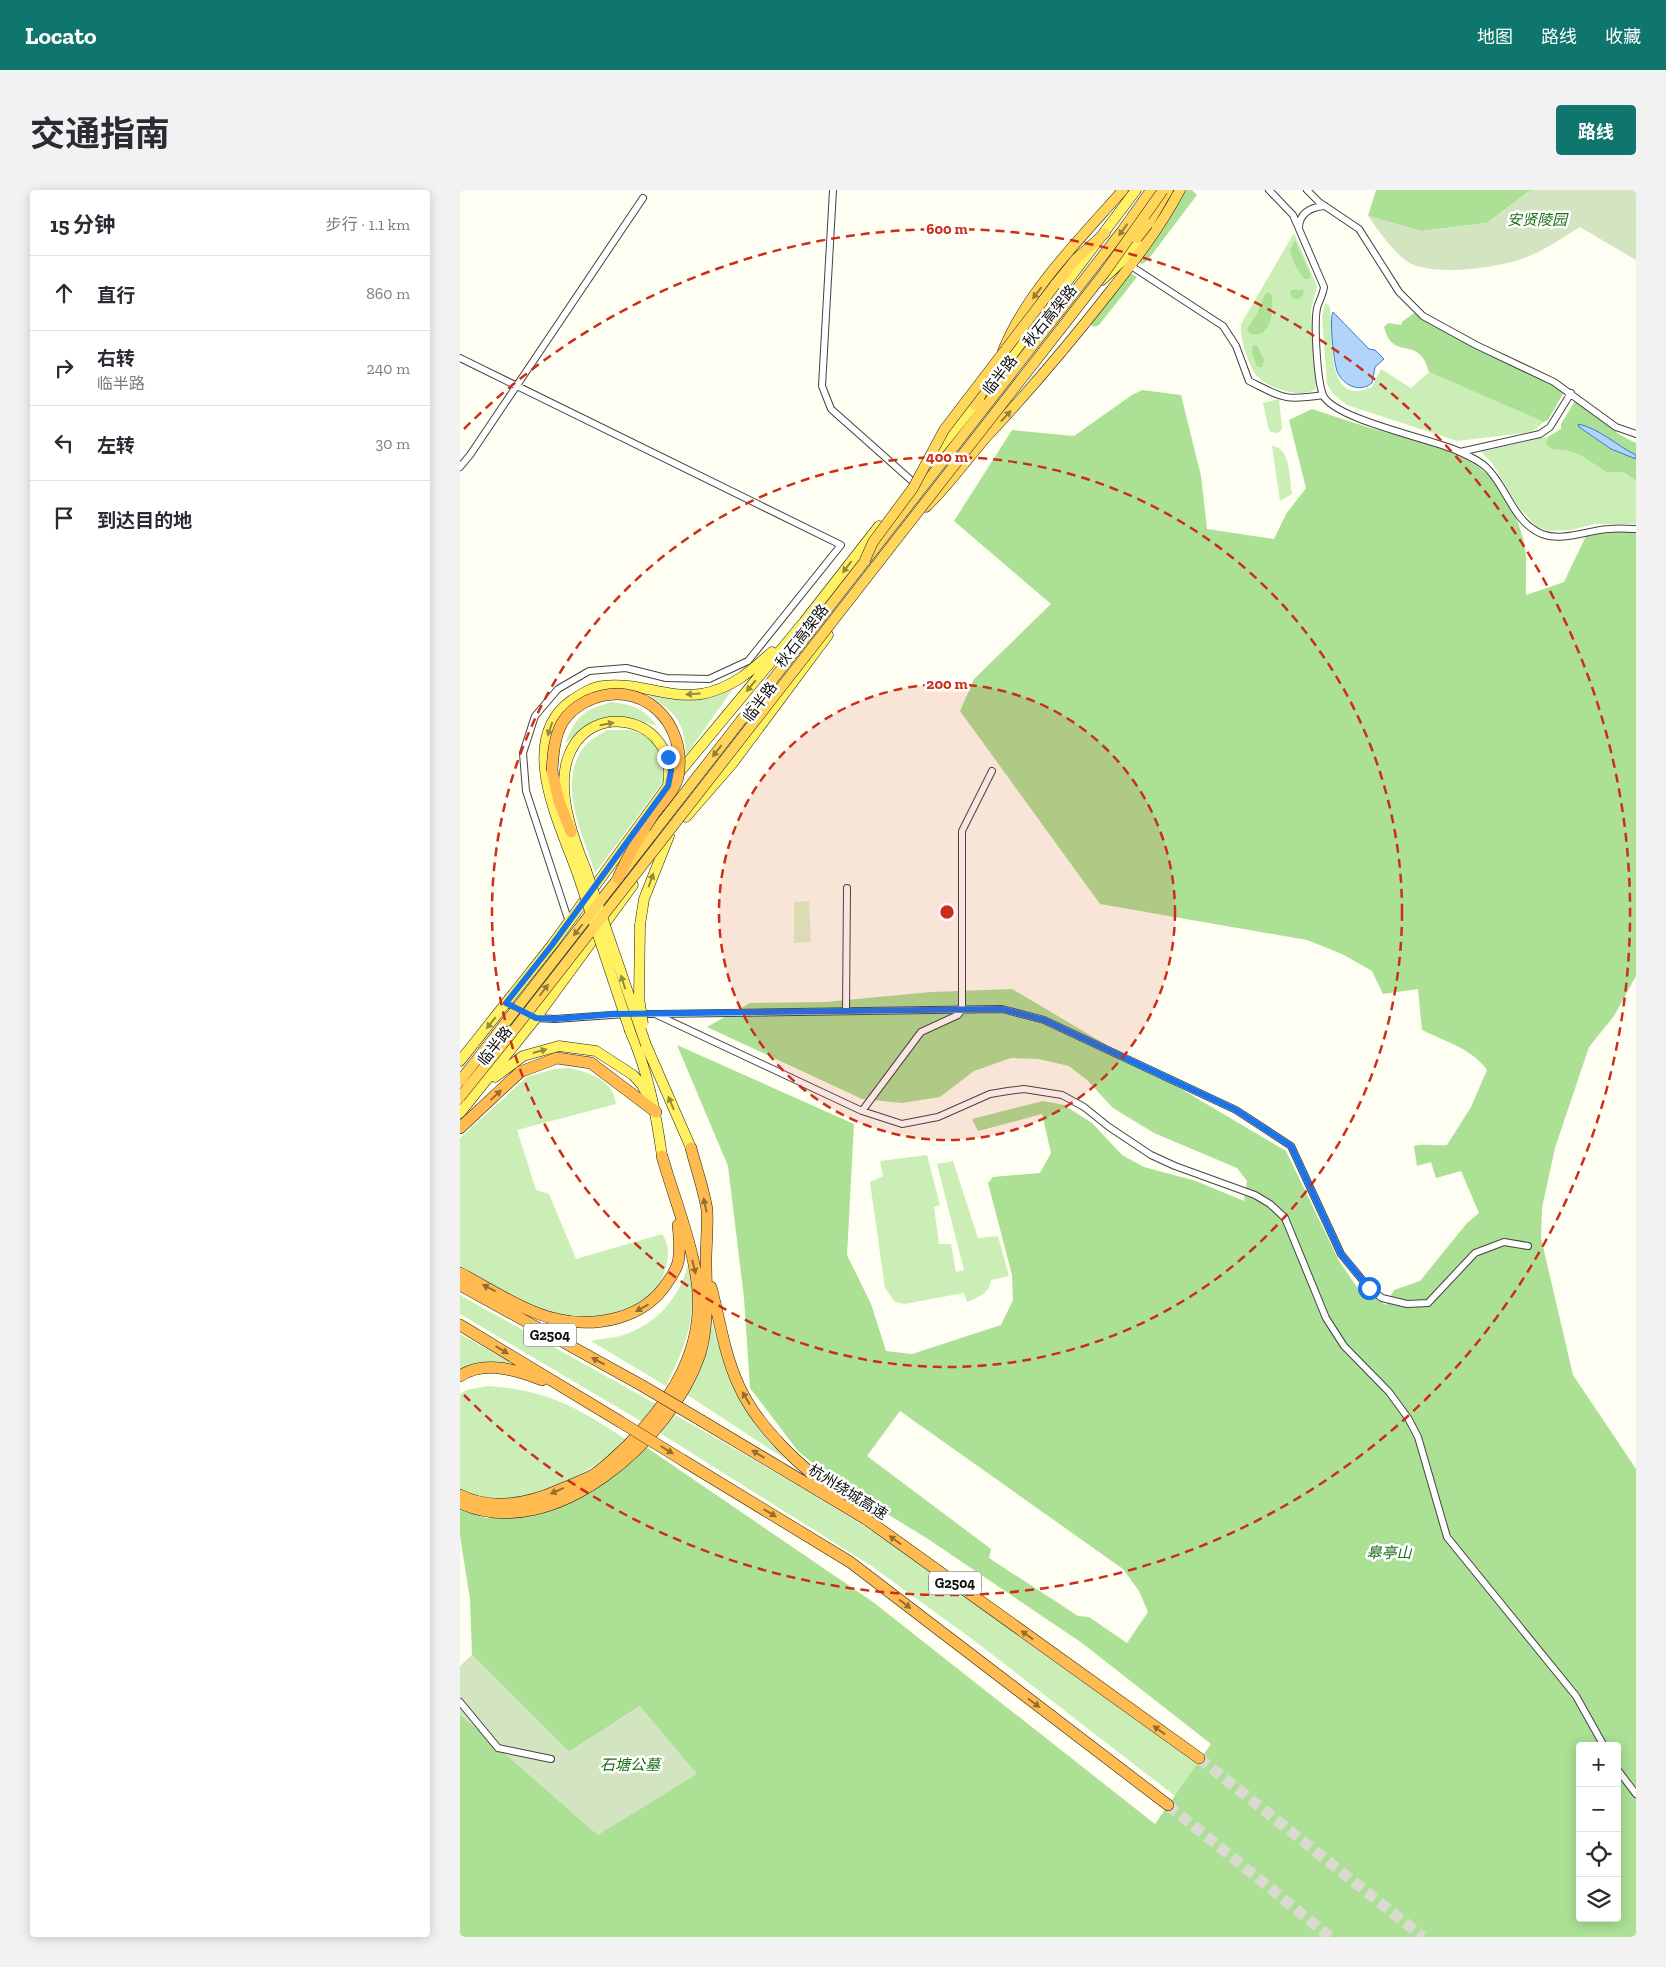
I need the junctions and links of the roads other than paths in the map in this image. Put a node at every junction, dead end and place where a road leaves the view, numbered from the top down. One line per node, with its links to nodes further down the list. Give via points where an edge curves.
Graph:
1 (833, 190): 25 (street, via 822,386 831,409)
2 (1123, 190): 21 (highway, one-way to 21, via 1067,254 1016,321)
3 (1136, 190): 14 (main road, 临半路)
4 (1151, 190): 28 (highway, 秋石高架路, one-way to 28, bridge)
5 (1163, 190): 26 (highway, 秋石高架路, bridge, via 1105,272)
6 (1168, 190): 17 (highway, bridge, via 1148,224 1066,330 1044,357)
7 (1176, 190): 15 (main road, 临半路)
8 (1180, 190): 26 (highway, one-way to 8, bridge, via 940,494 1038,381 1147,245)
9 (1269, 190): 13 (street, via 1293,215)
10 (1307, 190): 12 (street)
11 (643, 198): 18 (street)
12 (1325, 206): 13 (street, via 1306,212 1299,220); 19 (street, via 1359,229 1399,292 1423,316)
13 (1299, 228): 20 (street, via 1324,287 1316,324)
14 (1105, 233): 21 (main road, 临半路); 28 (highway, bridge, via 1076,258 944,430 913,488 873,542)
15 (1123, 260): 17 (main road, 临半路, via 1062,320); 20 (street, via 1223,326 1236,346 1249,381 1281,397 1294,399)
16 (460, 358): 18 (street)
17 (1011, 385): 33 (main road, 临半路, via 732,764)
18 (517, 386): 24 (street); 37 (street, via 841,545 748,661 709,679 666,678 626,668 589,671 558,688 535,716 523,753 526,791)
19 (1571, 393): 22 (street, via 1616,427); 23 (street, via 1550,427 1540,434)
20 (1323, 395): 23 (street, via 1337,408)
21 (975, 405): 25 (main road, 临半路)
22 (1636, 434)
23 (1460, 452): 27 (street, via 1487,468 1522,521 1545,535 1570,536 1609,529)
24 (460, 467)
25 (912, 481): 29 (main road, 临半路, one-way to 29)
26 (914, 518): 46 (highway, 秋石高架路, one-way to 26, bridge)
27 (1636, 529)
28 (865, 560): 35 (highway, 秋石高架路, one-way to 35, bridge)
29 (804, 622): 31 (main road, 临半路, one-way to 31); 34 (main road, one-way to 34, via 761,662 736,682 722,688 682,695 636,687 602,686 578,696 555,715 546,742 546,783)
30 (992, 771): 39 (street, via 962,831)
31 (668, 786): 32 (main road, one-way to 31, via 565,770 568,755 588,730 614,722 642,726 668,757 671,771); 37 (main road, 临半路)
32 (571, 832): 34 (main road); 35 (highway, bridge, via 552,771 553,752 562,723 571,712 596,697 612,694 639,698 651,704 668,721 680,751 677,779 632,848)
33 (669, 836): 42 (main road, 临半路); 43 (main road, one-way to 33, bridge, via 639,998 640,925 644,899)
34 (582, 871): 43 (main road, one-way to 34, bridge); 48 (main road, bridge, via 630,1031 642,1056)
35 (618, 878): 45 (highway, 秋石高架路, one-way to 45, bridge)
36 (847, 888): 40 (street)
37 (569, 922): 38 (main road, 临半路)
38 (506, 1003): 42 (street); 44 (main road, 临半路, one-way to 44)
39 (962, 1009): 40 (street); 49 (street, via 958,1015 920,1032); 55 (street, via 1002,1009 1044,1020 1236,1110 1291,1146 1341,1254 1369,1288 1382,1298 1407,1304 1428,1302 1475,1253 1504,1242)
40 (846, 1011): 41 (street)
41 (655, 1014): 42 (street); 49 (street)
42 (536, 1018): 47 (main road, 临半路)
43 (646, 1045): 52 (main road, one-way to 43)
44 (460, 1061)
45 (460, 1081)
46 (460, 1097)
47 (473, 1099): 48 (main road, one-way to 48, via 500,1072 523,1056 558,1046 596,1051 617,1064 642,1085); 50 (main road, 临半路)
48 (656, 1112): 51 (highway, one-way to 48, via 520,1072 557,1058 591,1063); 53 (main road)
49 (862, 1112): 66 (street, via 906,1124 938,1117 990,1094 1042,1090 1062,1095 1084,1107 1151,1155 1255,1195 1270,1204 1285,1218 1326,1318 1344,1346 1389,1392 1408,1418 1418,1437 1447,1537 1576,1696)
50 (460, 1113)
51 (460, 1128)
52 (691, 1148): 56 (highway, one-way to 52, via 707,1210)
53 (662, 1156): 54 (highway)
54 (675, 1203): 57 (highway, one-way to 57, via 679,1257 673,1275 652,1302 622,1318 589,1322 555,1319); 62 (highway, one-way to 62, via 698,1285 698,1316 685,1365 655,1418 594,1474 538,1499 509,1504 486,1503)
55 (1528, 1246)
56 (706, 1271): 63 (highway, via 706,1317 700,1353 683,1391 667,1416 623,1462 575,1494 531,1510 491,1511); 64 (highway, one-way to 56, via 807,1470 756,1415 739,1386 728,1356)
57 (460, 1273)
58 (460, 1285): 64 (highway, 杭州绕城高速 / G2504, one-way to 58, bridge, via 640,1385)
59 (460, 1325): 61 (highway, G2504, one-way to 61)
60 (460, 1376): 61 (highway, via 467,1371 510,1369)
61 (578, 1395): 71 (highway, G2504, one-way to 71, bridge, via 850,1562)
62 (460, 1495)
63 (460, 1503)
64 (866, 1519): 67 (highway, 杭州绕城高速 / G2504, one-way to 64)
65 (460, 1702): 68 (street, via 498,1748)
66 (1602, 1742)
67 (1199, 1758)
68 (551, 1759)
69 (1621, 1774): 70 (street)
70 (1636, 1794)
71 (1168, 1805)

